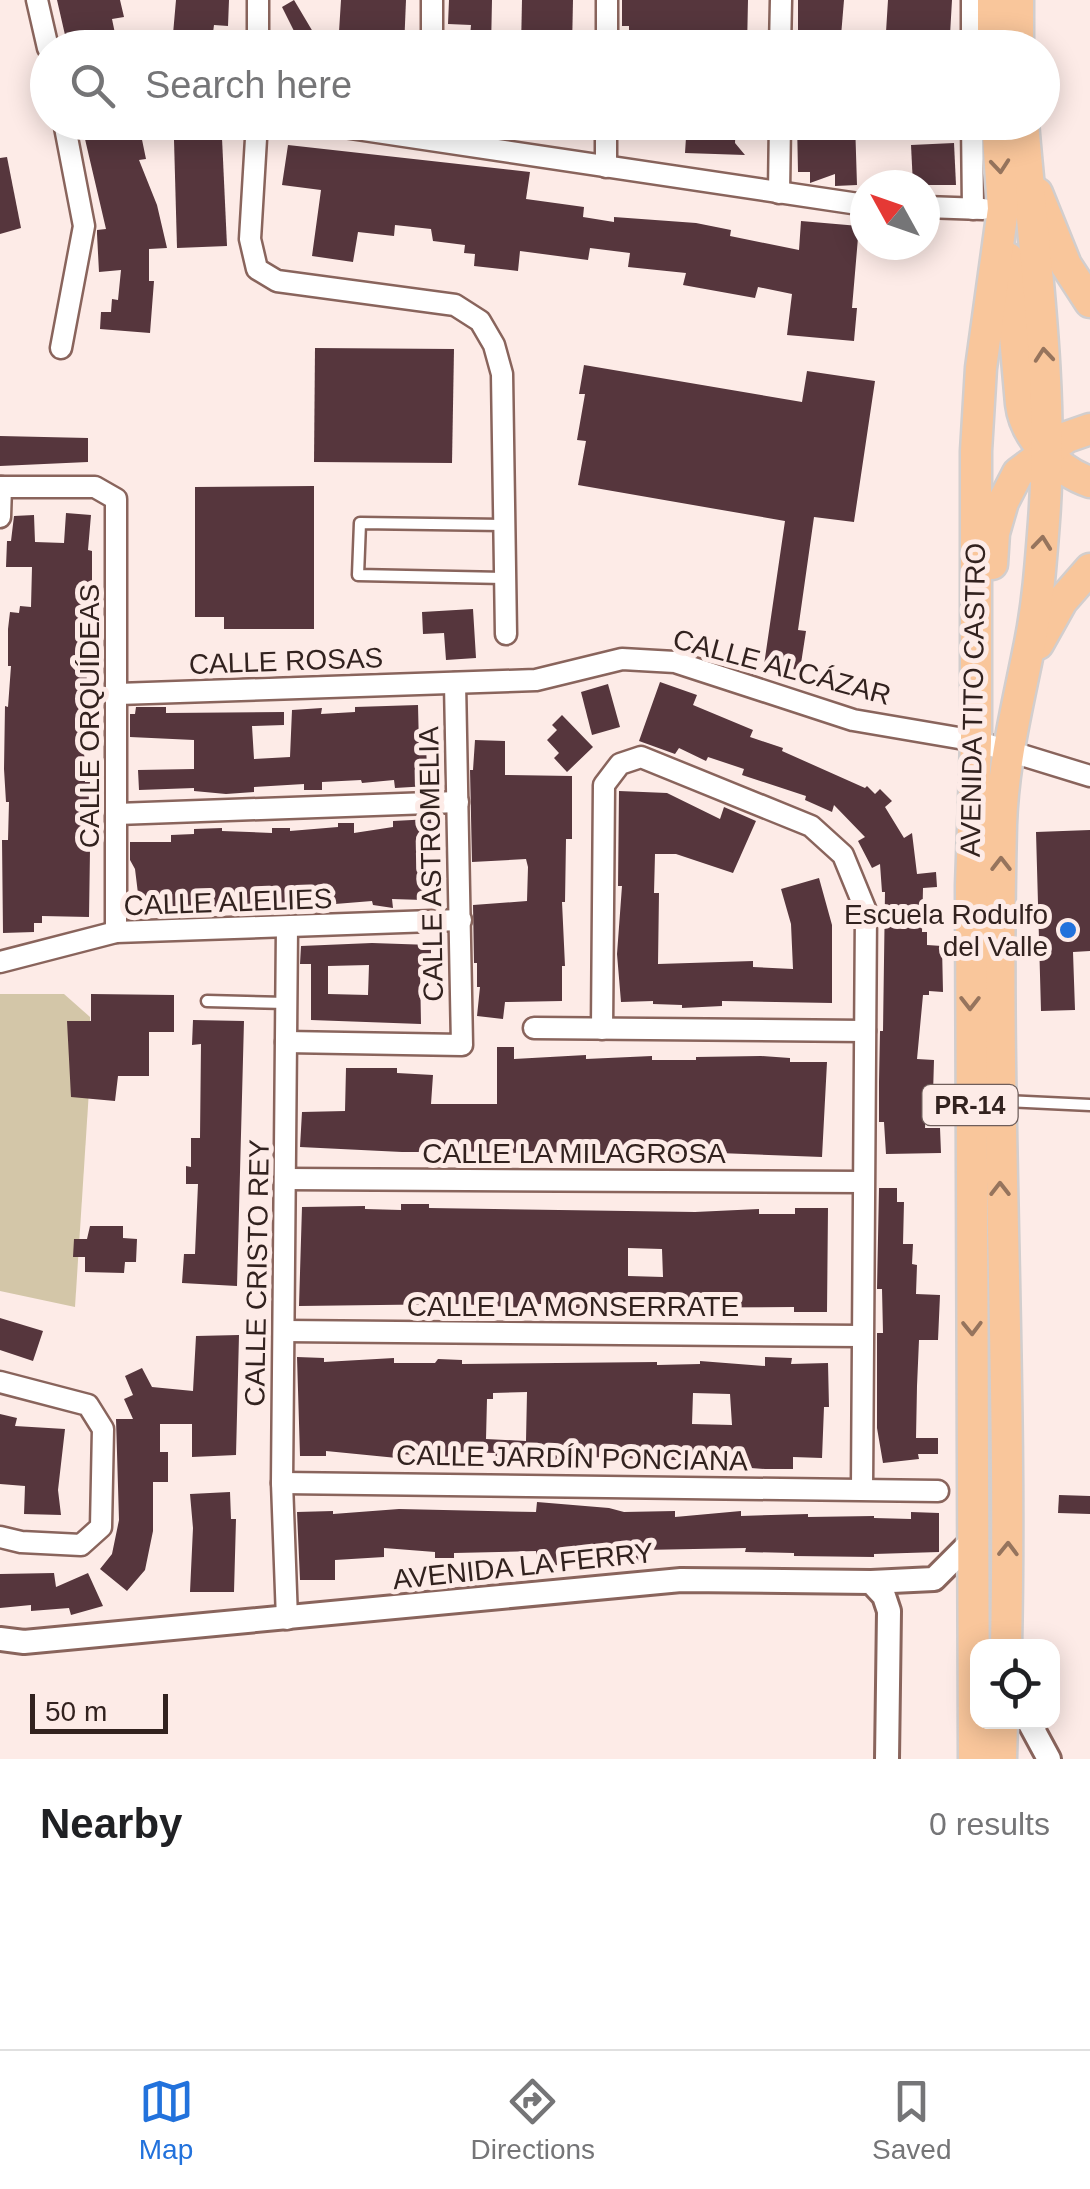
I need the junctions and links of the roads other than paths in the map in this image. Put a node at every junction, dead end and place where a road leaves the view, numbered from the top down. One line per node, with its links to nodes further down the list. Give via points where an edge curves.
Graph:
1 (37, 0): 10 (street)
2 (258, 0): 11 (street)
3 (432, 0): 12 (street)
4 (607, 0): 13 (street)
5 (781, 0): 14 (street)
6 (972, 0): 15 (street)
7 (993, 0): 16 (main road)
8 (1018, 0): 17 (main road)
9 (1034, 0): 18 (street)
10 (44, 30)
11 (258, 30)
12 (432, 30)
13 (606, 30)
14 (780, 30)
15 (972, 30)
16 (993, 30)
17 (1019, 30)
18 (1025, 30)
19 (67, 140): 34 (street, via 84,226)
20 (256, 140): 40 (street, via 250,239 257,269 277,282 455,305 480,321 502,374)
21 (475, 140): 27 (street)
22 (606, 140): 27 (street)
23 (780, 140): 29 (street)
24 (975, 140): 32 (street)
25 (995, 140): 32 (main road, AVENIDA TITO CASTRO / PR-14, one-way to 32)
26 (1024, 140): 28 (main road, AVENIDA TITO CASTRO / PR-14)
27 (606, 167): 29 (street)
28 (1027, 172): 33 (main road, via 1066,265); 36 (main road, AVENIDA TITO CASTRO / PR-14, one-way to 28)
29 (779, 193): 30 (street)
30 (850, 203)
31 (940, 207): 32 (street)
32 (988, 209): 36 (main road, via 1022,418); 44 (main road, AVENIDA TITO CASTRO / PR-14, via 977,423)
33 (1090, 302)
34 (61, 348)
35 (1090, 429): 36 (main road)
36 (1049, 452): 37 (main road, via 1062,469); 44 (main road, via 1026,464 1003,502); 45 (main road, AVENIDA TITO CASTRO / PR-14, one-way to 36, via 1036,609)
37 (1090, 482)
38 (0, 487): 39 (street); 47 (street, CALLE ORQUÍDEAS, via 96,487 116,499)
39 (0, 516)
40 (504, 525): 42 (street); 42 (lane, via 360,523 358,576)
41 (1090, 569): 45 (main road, via 1062,601)
42 (505, 578): 43 (street)
43 (506, 634)
44 (976, 640): 48 (main road, AVENIDA TITO CASTRO / PR-14)
45 (1023, 674): 49 (main road, AVENIDA TITO CASTRO / PR-14)
46 (455, 683): 47 (street, CALLE ROSAS); 48 (street, CALLE ALCÁZAR, via 536,680 622,659 675,662 853,720); 51 (street, CALLE ASTROMELIA)
47 (118, 694): 52 (street, CALLE ORQUÍDEAS)
48 (976, 740): 49 (street, CALLE ALCÁZAR); 74 (main road, AVENIDA TITO CASTRO / PR-14, one-way to 74, via 970,886)
49 (1008, 748): 50 (street, CALLE ALCÁZAR); 63 (main road, AVENIDA TITO CASTRO / PR-14, one-way to 49, via 1001,827)
50 (1090, 776)
51 (458, 802): 52 (street); 53 (street, CALLE ASTROMELIA)
52 (117, 814): 55 (street, CALLE ORQUÍDEAS)
53 (461, 920): 54 (street, CALLE ALELIES); 62 (street, CALLE ASTROMELIA, via 462,1045)
54 (287, 927): 55 (street, CALLE ALELIES); 58 (street, CALLE CRISTO REY)
55 (116, 932): 56 (street, CALLE ALELIES)
56 (0, 962)
57 (207, 1002): 58 (lane)
58 (287, 1002): 62 (street, CALLE CRISTO REY)
59 (534, 1028): 60 (street)
60 (602, 1029): 61 (street); 61 (street, via 604,785 620,764 641,757 811,826 843,855 866,912)
61 (864, 1031): 66 (street)
62 (286, 1042): 65 (street, CALLE CRISTO REY)
63 (1000, 1101): 64 (lane); 78 (main road, AVENIDA TITO CASTRO / PR-14, one-way to 63)
64 (1090, 1105)
65 (285, 1178): 66 (street, CALLE LA MILAGROSA); 67 (street, CALLE CRISTO REY)
66 (863, 1182): 68 (street)
67 (284, 1331): 68 (street, CALLE LA MONSERRATE); 70 (street, CALLE CRISTO REY)
68 (861, 1336): 71 (street)
69 (0, 1382): 73 (street, via 88,1405 103,1429 100,1527 81,1545)
70 (282, 1483): 71 (street, CALLE JARDÍN PONCIANA); 76 (street, CALLE CRISTO REY)
71 (862, 1488): 72 (street, CALLE JARDÍN PONCIANA)
72 (938, 1490)
73 (0, 1537)
74 (975, 1538): 75 (street, AVENIDA LA FERRY, via 934,1580); 82 (main road, AVENIDA TITO CASTRO / PR-14)
75 (872, 1582): 76 (street, AVENIDA LA FERRY, via 682,1580); 81 (street, via 889,1611)
76 (287, 1619): 77 (street, AVENIDA LA FERRY)
77 (0, 1639)
78 (1006, 1639)
79 (1002, 1729): 83 (main road)
80 (1034, 1729): 84 (street)
81 (887, 1759)
82 (974, 1759)
83 (1001, 1759)
84 (1049, 1759)

